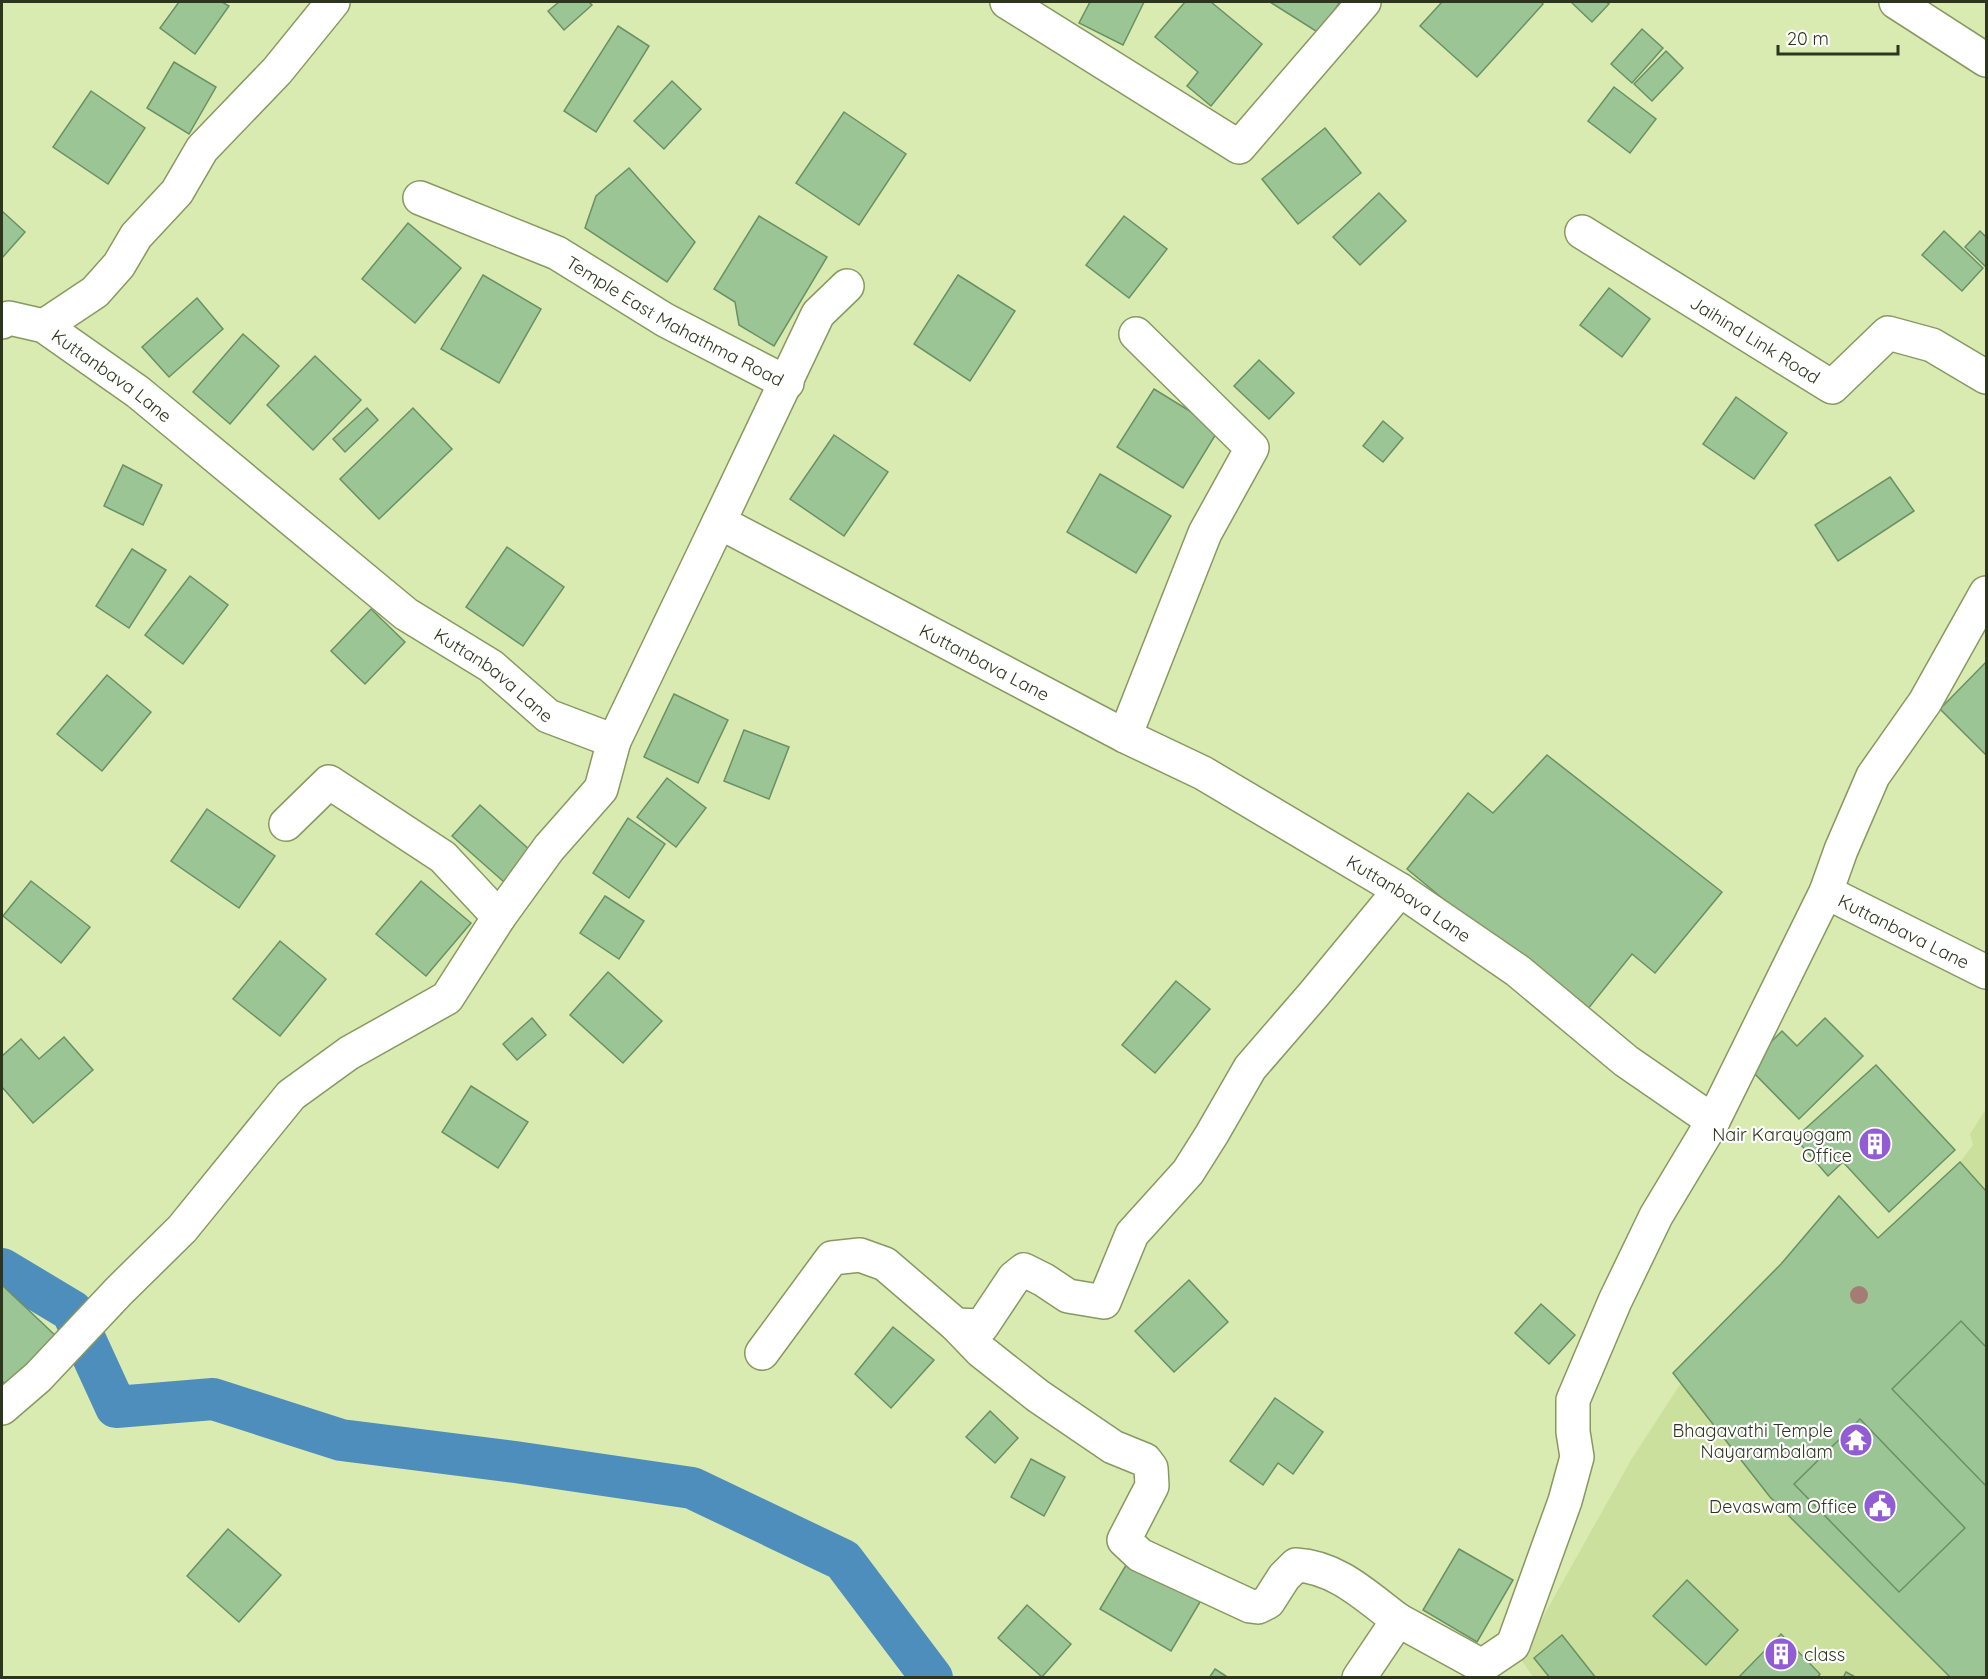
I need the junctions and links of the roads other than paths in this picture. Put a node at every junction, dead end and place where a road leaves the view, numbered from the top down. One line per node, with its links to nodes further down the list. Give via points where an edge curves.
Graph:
1 (333, 2): 10 (street, via 276,71 202,149 177,192 136,236 119,265 95,291)
2 (1007, 2): 3 (street, via 1239,147)
3 (1364, 2)
4 (1896, 2): 5 (street)
5 (1986, 60)
6 (420, 198): 13 (street, Temple East Mahathma Road, via 557,253 664,320)
7 (1582, 231): 12 (street, Jaihind Link Road, via 1832,387 1888,333 1932,345)
8 (847, 286): 13 (street, via 818,314)
9 (2, 322): 10 (street, Kuttanbava Lane, via 9,318)
10 (44, 326): 17 (street, Kuttanbava Lane, via 138,392 406,614 491,666 548,716)
11 (1136, 334): 16 (street, via 1252,448 1205,533)
12 (1986, 377)
13 (787, 382): 14 (street, Temple East Mahathma Road)
14 (719, 522): 16 (street, Kuttanbava Lane); 17 (street)
15 (1986, 593): 20 (street, via 1925,702 1873,776)
16 (1125, 736): 19 (street, Kuttanbava Lane, via 1203,773)
17 (614, 741): 21 (street, via 601,789 549,848)
18 (286, 824): 21 (street, via 329,782 443,857)
19 (1400, 890): 23 (street, Kuttanbava Lane, via 1518,971 1626,1061); 24 (street, via 1250,1068 1188,1172 1132,1234 1104,1302 1068,1296 1024,1270 1014,1278 982,1326)
20 (1826, 892): 22 (street, Kuttanbava Lane); 23 (street, Kuttanbava Lane)
21 (499, 917): 26 (street, via 447,998 349,1053 291,1095 182,1229 38,1377)
22 (1986, 972)
23 (1713, 1121): 27 (street, via 1656,1216 1573,1400 1577,1457 1514,1645 1482,1666)
24 (956, 1325): 25 (street, via 885,1264 860,1255 832,1258); 27 (street, via 981,1351 1080,1426 1113,1447 1145,1460 1152,1485 1124,1540 1140,1555 1233,1600 1258,1607 1268,1602 1296,1565 1311,1566 1353,1586)
25 (762, 1353)
26 (2, 1408)
27 (1398, 1620): 28 (street)
28 (1359, 1677)

